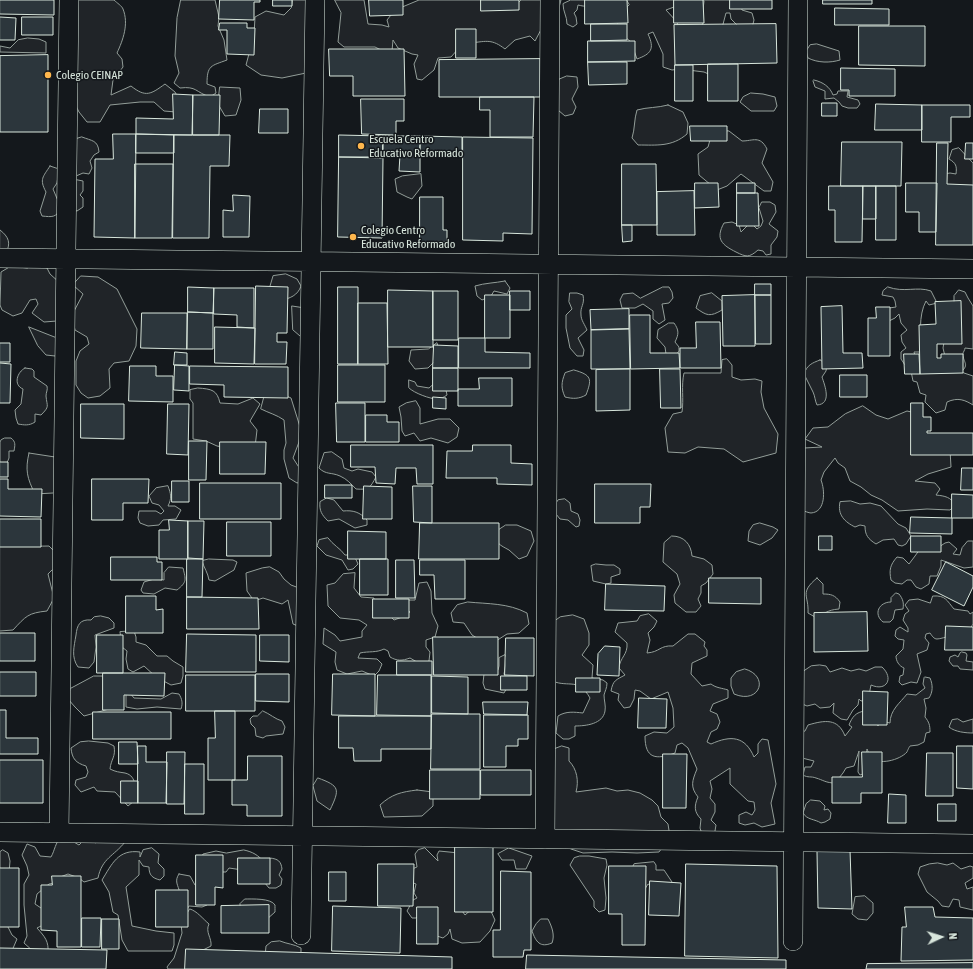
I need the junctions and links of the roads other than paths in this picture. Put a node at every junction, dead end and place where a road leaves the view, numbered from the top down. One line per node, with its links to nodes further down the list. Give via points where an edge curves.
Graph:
1 (68, 0): 6 (street)
2 (315, 0): 7 (street)
3 (550, 0): 8 (street)
4 (798, 0): 9 (street)
5 (0, 258): 6 (street)
6 (66, 259): 7 (street); 12 (street)
7 (311, 261): 8 (street); 13 (street)
8 (549, 264): 9 (street); 14 (street)
9 (796, 267): 10 (street); 15 (street)
10 (973, 269)
11 (0, 832): 12 (street)
12 (59, 833): 13 (street)
13 (302, 836): 14 (street); 17 (street)
14 (545, 839): 15 (street)
15 (794, 842): 16 (street); 18 (street)
16 (973, 844)
17 (300, 934)
18 (793, 941)

